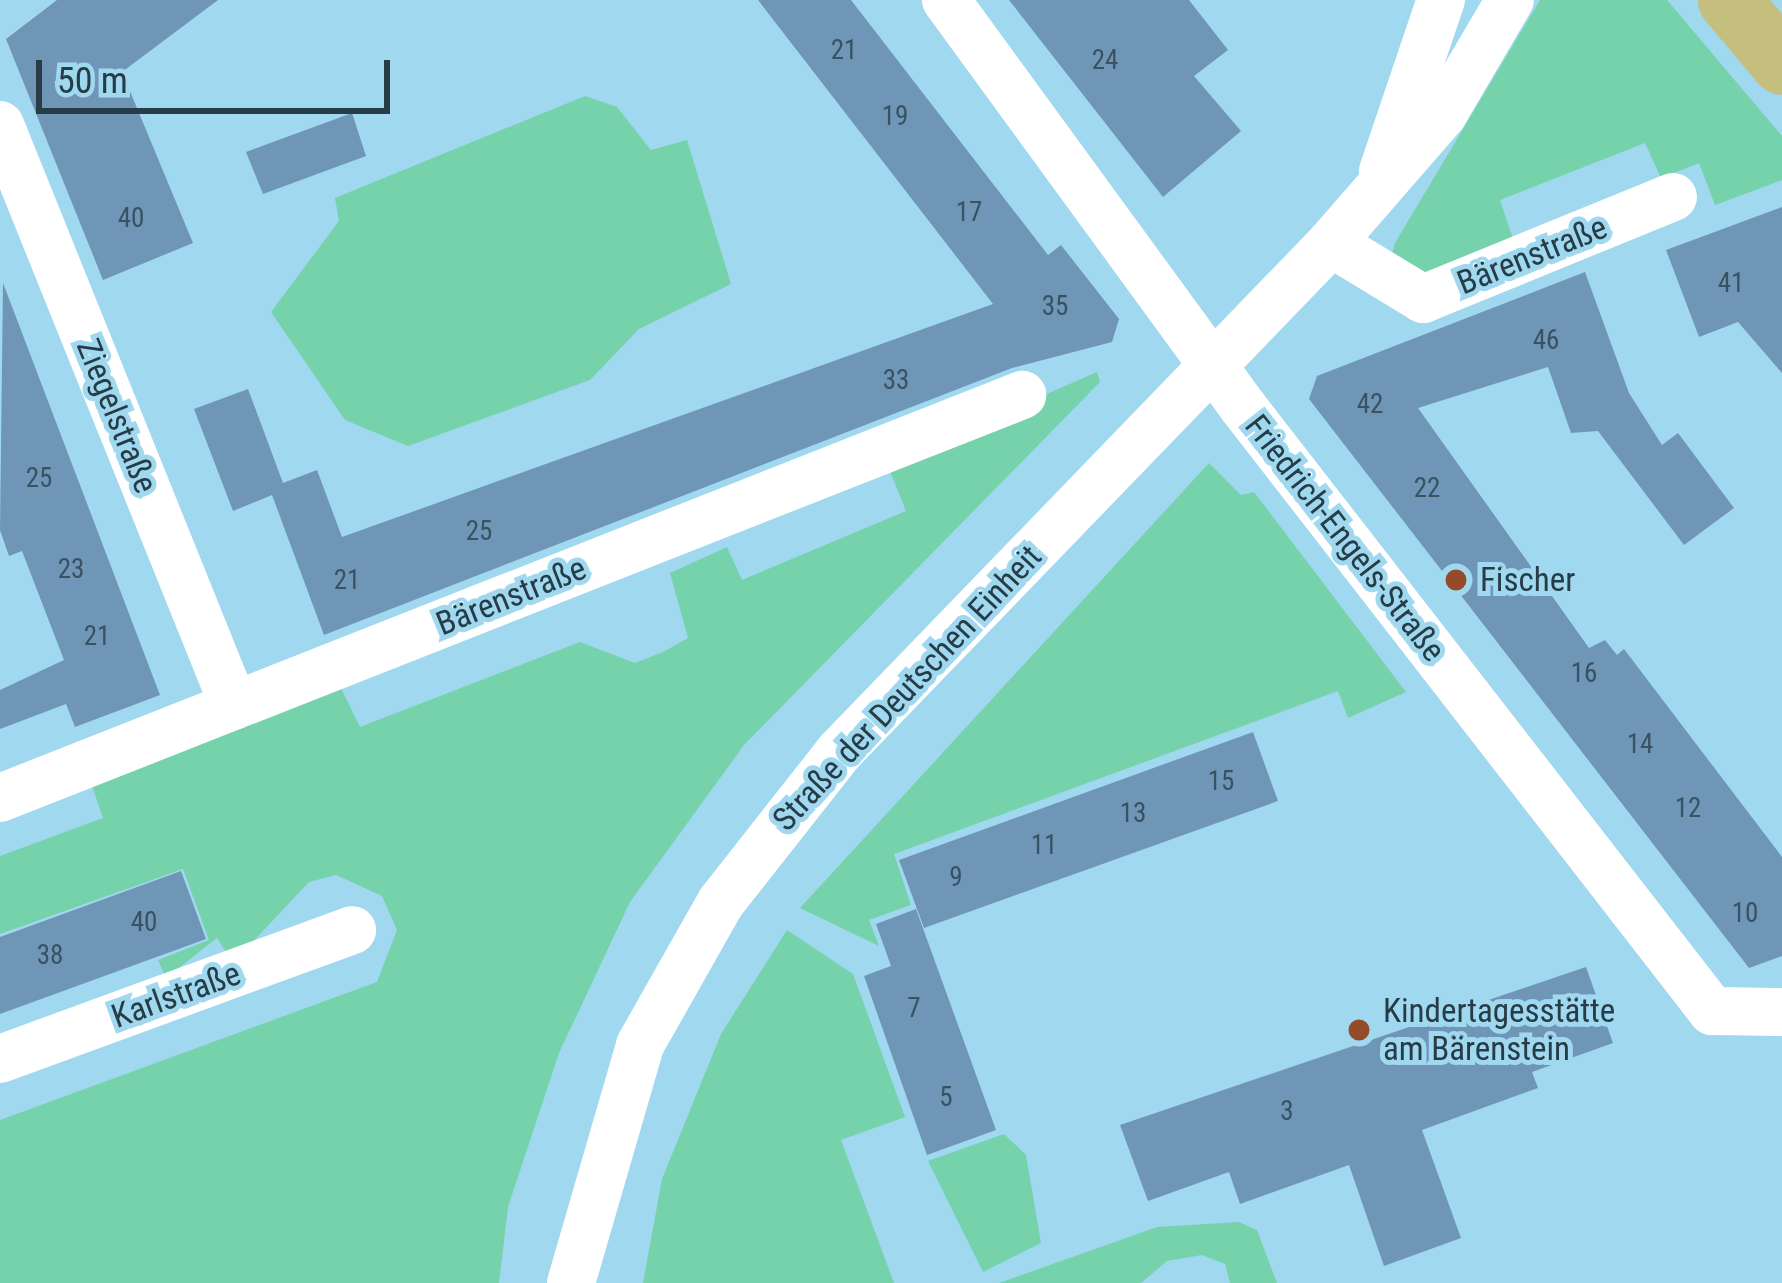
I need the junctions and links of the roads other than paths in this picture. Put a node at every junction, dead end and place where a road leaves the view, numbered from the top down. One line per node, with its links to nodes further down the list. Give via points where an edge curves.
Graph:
1 (946, 0): 10 (street, Friedrich-Engels-Straße)
2 (1441, 0): 7 (street, Straße der Deutschen Einheit)
3 (1510, 0): 7 (street, Straße der Deutschen Einheit, via 1443,115)
4 (1729, 0): 5 (main road)
5 (1782, 63)
6 (0, 125): 12 (street, Ziegelstraße)
7 (1381, 178): 9 (street, Straße der Deutschen Einheit)
8 (1673, 197): 9 (street, Bärenstraße, via 1423,298)
9 (1331, 243): 10 (street, Straße der Deutschen Einheit)
10 (1214, 368): 15 (street, Friedrich-Engels-Straße, via 1712,1011); 17 (street, Straße der Deutschen Einheit, via 840,751 721,902 633,1064)
11 (1022, 395): 12 (street, Bärenstraße)
12 (234, 706): 13 (street, Bärenstraße)
13 (0, 798)
14 (352, 930): 16 (street, Karlstraße)
15 (1782, 1012)
16 (0, 1059)
17 (571, 1283)

